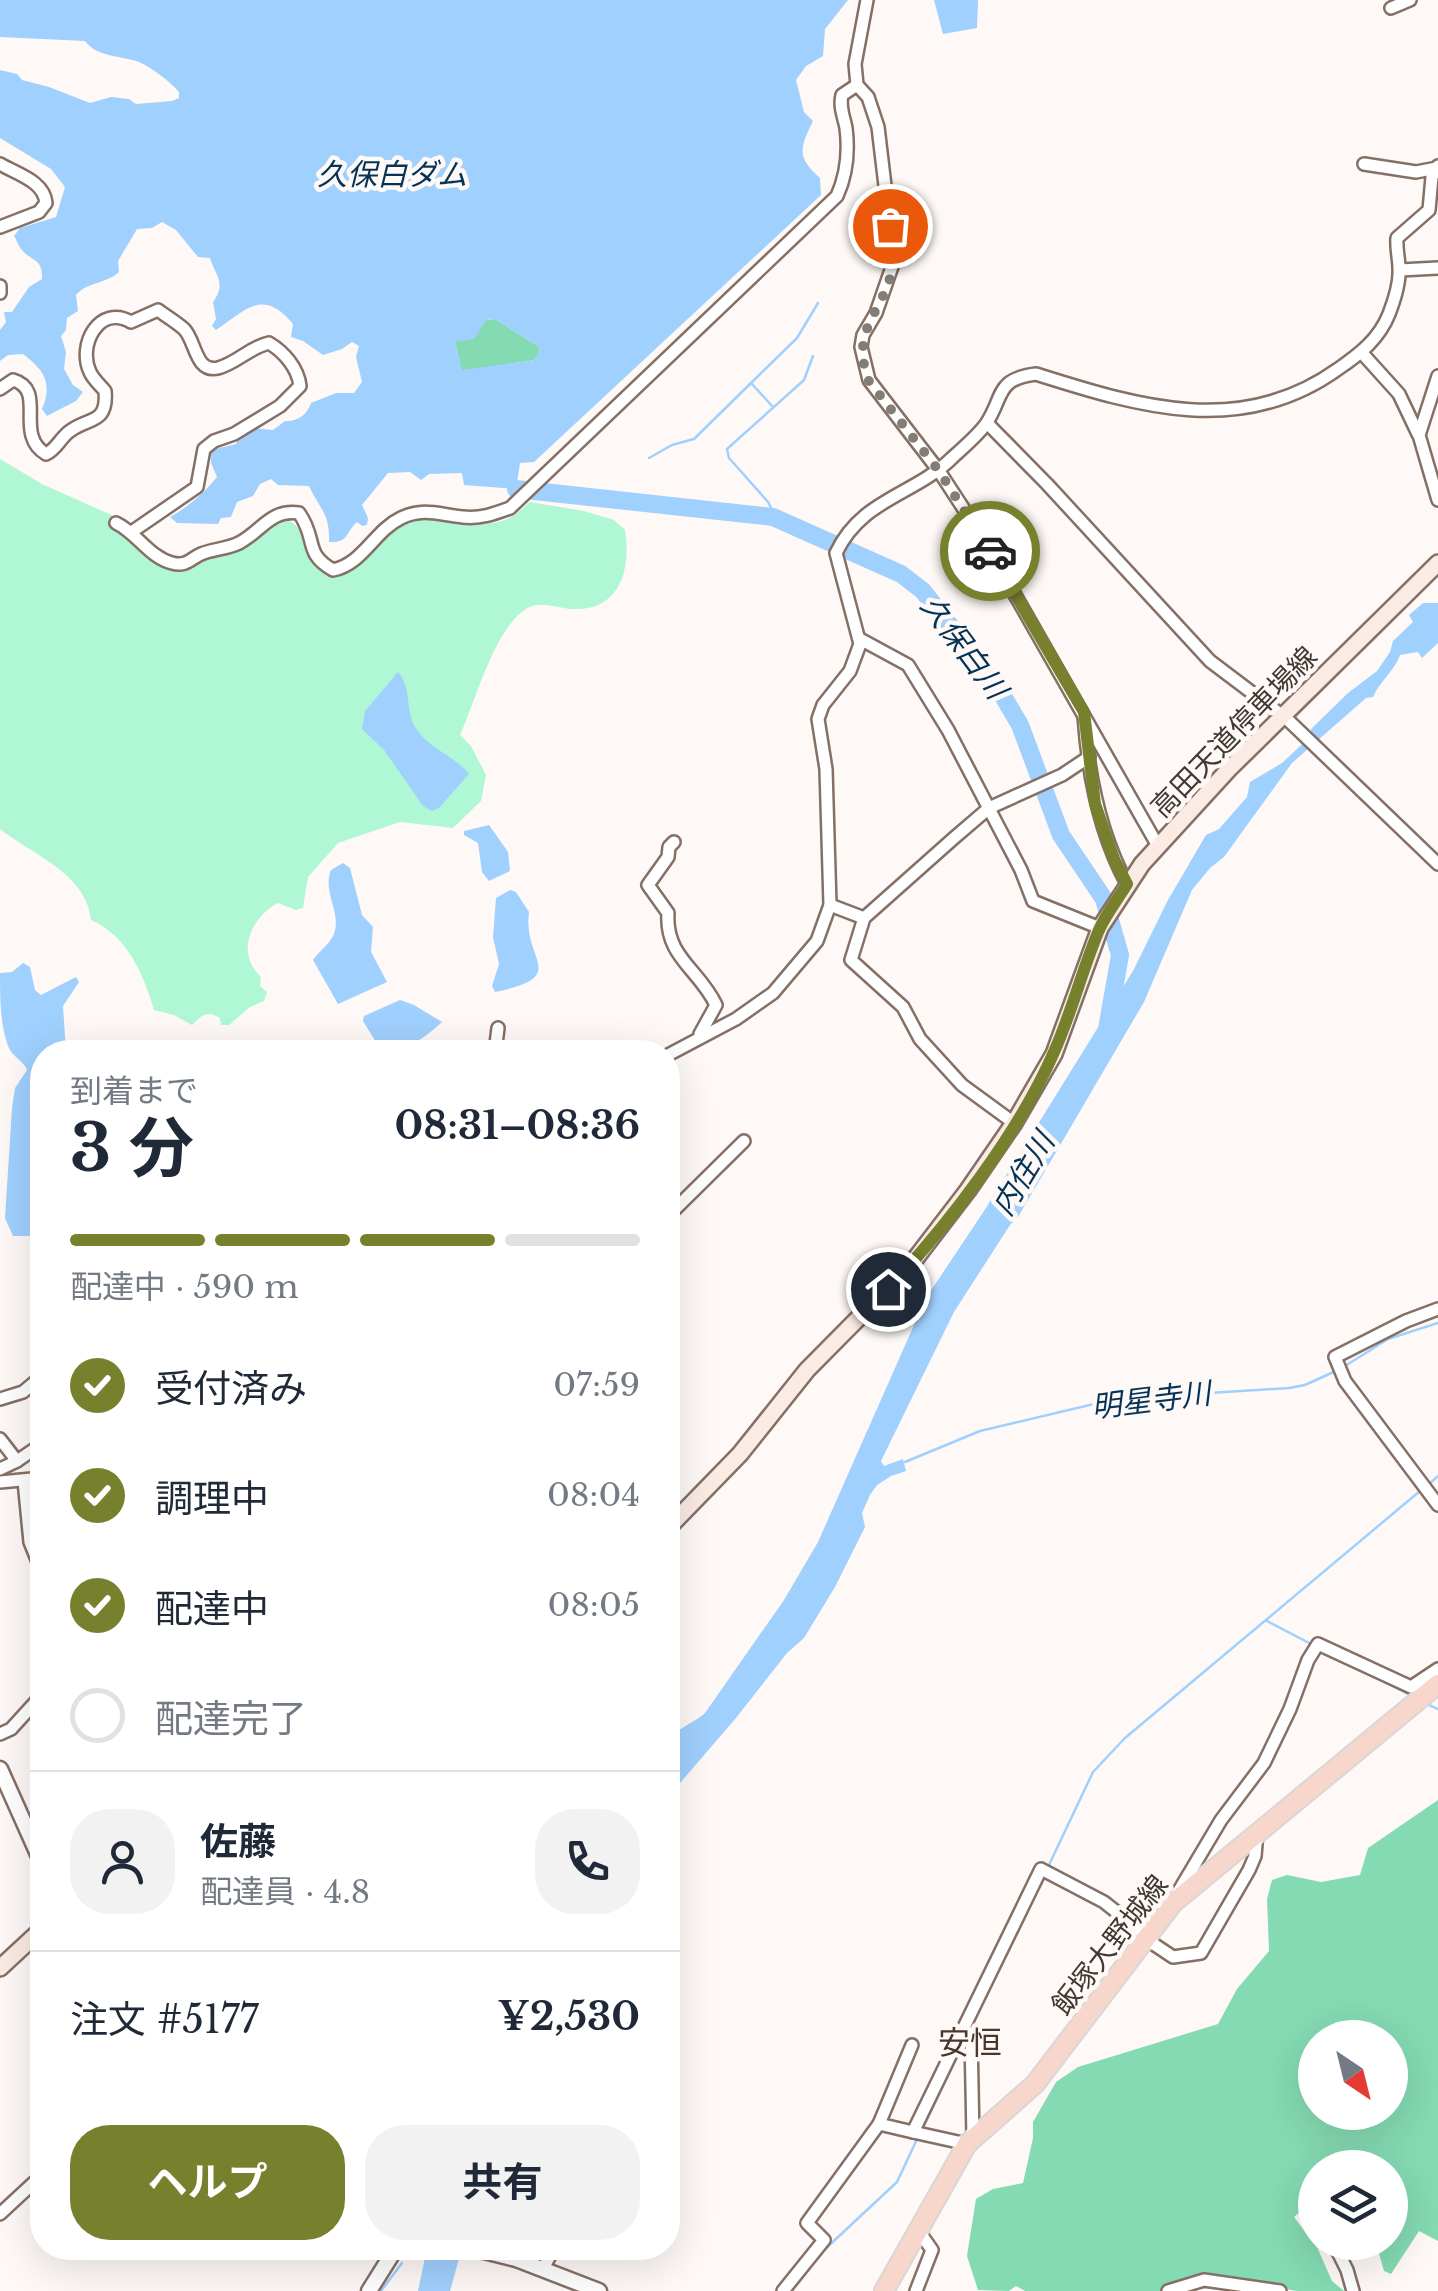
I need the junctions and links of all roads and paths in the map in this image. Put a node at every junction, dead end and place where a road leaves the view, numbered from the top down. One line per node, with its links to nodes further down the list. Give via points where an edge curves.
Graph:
1 (867, 0): 4 (street)
2 (1410, 0): 3 (street)
3 (1390, 8)
4 (857, 86): 16 (street, via 878,126 894,261 863,335 863,363 868,380); 19 (street, via 840,102 848,142 838,196 510,508 465,518 415,512 397,520 354,562 333,570 312,553 310,528 299,513 272,515 237,544 187,564 157,557)
5 (0, 164): 8 (street, via 38,186 46,202 39,212)
6 (1364, 164): 7 (street, via 1416,172)
7 (1438, 167): 10 (street, via 1432,205 1397,238)
8 (0, 226)
9 (1438, 268): 10 (street)
10 (1400, 270): 11 (street, via 1388,318)
11 (1362, 352): 14 (street, via 1321,382 1252,410 1138,404 1036,374 1020,376 997,395); 15 (street, via 1400,394)
12 (1438, 376): 15 (street)
13 (0, 390): 19 (street, via 13,380 30,392 28,420 46,454 102,412 106,391 88,363 94,327 104,318 132,322 158,310 186,331 206,367 218,368 255,346 280,350 299,376 291,398 214,441 200,459 197,487)
14 (987, 423): 16 (street); 23 (street, via 1210,660)
15 (1418, 435): 17 (street)
16 (939, 471): 21 (street, via 863,516 836,554); 22 (street)
17 (1438, 500)
18 (116, 522): 19 (street)
19 (133, 531)
20 (1438, 562): 23 (main road, 高田天道停車場線)
21 (860, 640): 25 (street, via 908,665); 30 (street, via 850,671 818,719)
22 (1084, 712): 24 (street); 27 (street)
23 (1285, 718): 27 (main road, 高田天道停車場線); 28 (street)
24 (1089, 757): 25 (street); 29 (street, via 1095,804)
25 (989, 808): 31 (street); 32 (street, via 1033,902)
26 (674, 842): 34 (street, via 648,885 668,913 672,945 716,1005)
27 (1158, 846): 29 (main road, 高田天道停車場線)
28 (1438, 864)
29 (1127, 884): 32 (main road, 高田天道停車場線)
30 (830, 905): 31 (street); 34 (street, via 817,941 773,993)
31 (864, 918): 37 (street, via 852,960 903,1006 920,1039 962,1085)
32 (1100, 928): 37 (main road, 高田天道停車場線, via 1054,1054)
33 (498, 1028): 35 (street)
34 (698, 1037): 36 (street)
35 (496, 1040)
36 (680, 1048)
37 (1014, 1123): 51 (main road, 高田天道停車場線, via 908,1268 807,1370)
38 (744, 1140): 39 (street)
39 (680, 1204)
40 (1438, 1309): 50 (street, via 1336,1358 1345,1381)
41 (30, 1386): 42 (street)
42 (0, 1399)
43 (0, 1440): 45 (street)
44 (30, 1452): 45 (street)
45 (17, 1461): 46 (street)
46 (0, 1469)
47 (30, 1480): 48 (street)
48 (24, 1481): 49 (street); 52 (street)
49 (0, 1482)
50 (1438, 1506)
51 (680, 1516)
52 (30, 1542)
53 (1438, 1669): 60 (street, via 1411,1686 1318,1644 1264,1763)
54 (1438, 1684): 58 (main road, 飯塚大野城線)
55 (30, 1707): 56 (street)
56 (0, 1734)
57 (0, 1769): 59 (street)
58 (1257, 1831): 60 (main road, 飯塚大野城線); 61 (street, via 1249,1870 1202,1953 1173,1957)
59 (30, 1835)
60 (1172, 1903): 61 (main road, 飯塚大野城線)
61 (1147, 1938): 64 (street, via 1104,1902 1040,1869); 68 (main road, 飯塚大野城線, via 1035,2084)
62 (30, 1940): 63 (main road)
63 (0, 1968)
64 (967, 2033): 67 (street); 68 (street)
65 (912, 2045): 66 (street)
66 (879, 2124): 67 (street); 79 (street, via 808,2224 824,2240)
67 (919, 2133): 68 (street)
68 (970, 2141): 71 (main road, 飯塚大野城線)
69 (30, 2186): 70 (street)
70 (0, 2214)
71 (918, 2230): 80 (main road, 飯塚大野城線); 81 (street, via 932,2250)
72 (389, 2260): 78 (street)
73 (513, 2260): 76 (street)
74 (548, 2260): 76 (street)
75 (1342, 2260): 84 (street)
76 (543, 2269): 77 (street)
77 (593, 2290)
78 (370, 2291)
79 (783, 2291)
80 (884, 2291)
81 (916, 2291)
82 (1168, 2291): 83 (street, via 1204,2280)
83 (1280, 2291)
84 (1352, 2291)

